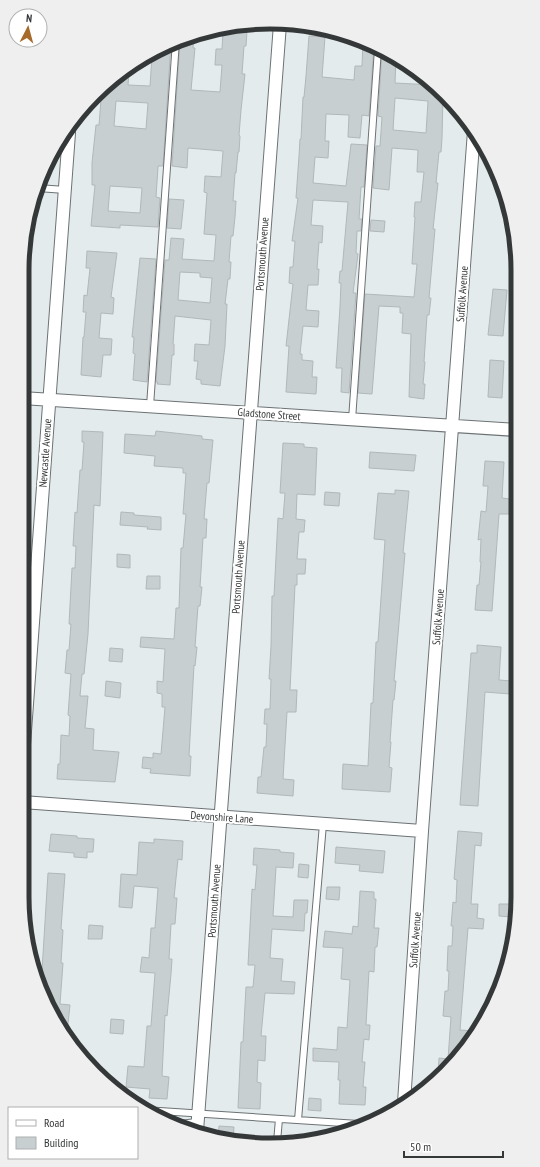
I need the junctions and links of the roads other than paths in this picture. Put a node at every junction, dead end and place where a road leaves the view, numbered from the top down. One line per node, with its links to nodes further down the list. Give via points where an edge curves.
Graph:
1 (280, 30): 11 (street, Portsmouth Avenue)
2 (175, 48): 10 (lane)
3 (378, 54): 12 (lane)
4 (69, 138): 7 (street, Newcastle Avenue)
5 (473, 141): 13 (street, Suffolk Avenue)
6 (44, 188): 7 (lane)
7 (65, 190): 9 (street, Newcastle Avenue)
8 (29, 398): 9 (street, Gladstone Street)
9 (49, 399): 10 (street, Gladstone Street); 15 (street, Newcastle Avenue)
10 (150, 406): 11 (street, Gladstone Street)
11 (250, 413): 12 (street, Gladstone Street); 17 (street, Portsmouth Avenue)
12 (352, 420): 13 (street, Gladstone Street)
13 (452, 427): 14 (street, Gladstone Street); 19 (street, Suffolk Avenue)
14 (511, 430)
15 (29, 675)
16 (29, 803): 17 (street, Devonshire Lane)
17 (220, 817): 18 (street, Devonshire Lane); 24 (street, Portsmouth Avenue)
18 (323, 824): 19 (street, Devonshire Lane); 23 (lane)
19 (422, 831): 20 (street, Suffolk Avenue)
20 (404, 1097)
21 (168, 1115): 24 (lane)
22 (279, 1119): 23 (lane); 24 (lane); 27 (lane)
23 (298, 1120): 26 (lane)
24 (198, 1122): 25 (lane)
25 (187, 1123)
26 (351, 1124)
27 (277, 1138)

